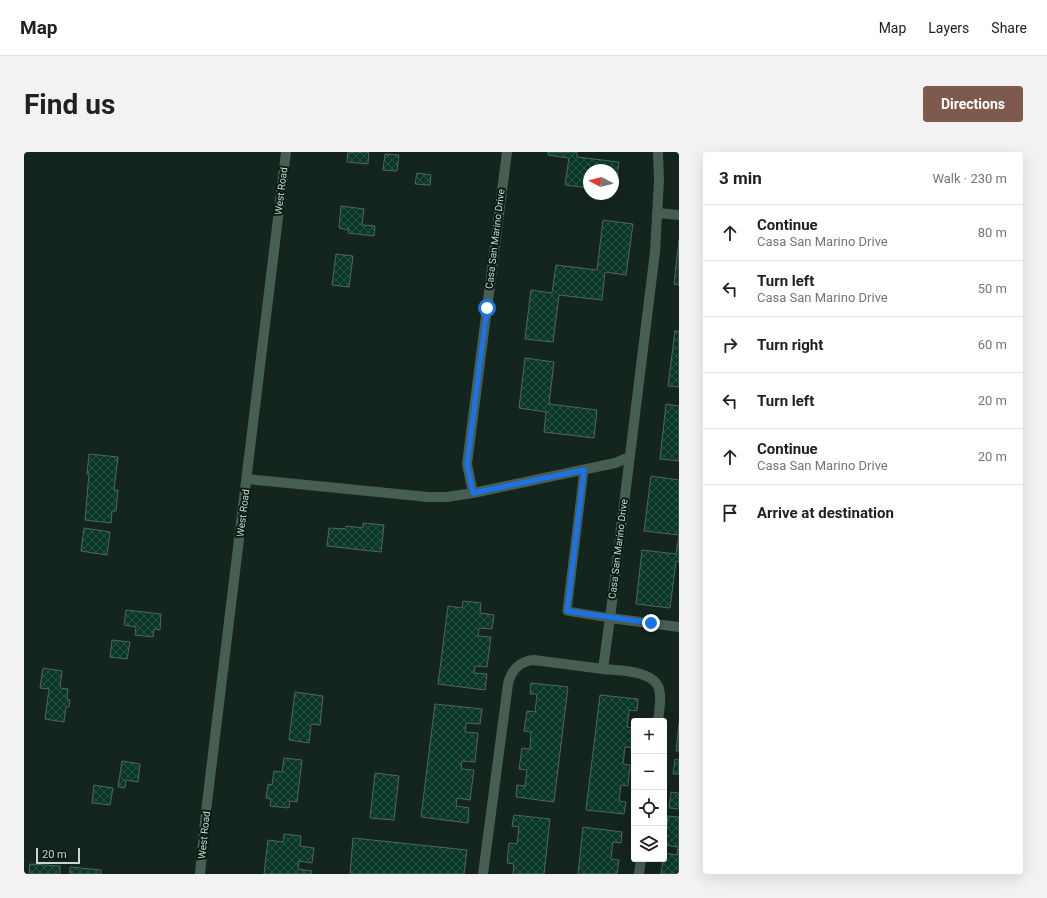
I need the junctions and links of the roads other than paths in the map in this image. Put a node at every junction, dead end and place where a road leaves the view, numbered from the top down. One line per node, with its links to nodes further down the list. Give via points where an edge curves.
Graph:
1 (286, 152): 8 (street, West Road)
2 (507, 152): 9 (street, Casa San Marino Drive, via 467,464)
3 (658, 152): 4 (street, Casa San Marino Drive)
4 (658, 213): 5 (street); 6 (street, Casa San Marino Drive)
5 (679, 215)
6 (630, 457): 7 (street); 10 (street, Casa San Marino Drive)
7 (584, 470): 9 (street); 10 (lane, via 567,611)
8 (247, 478): 9 (street, via 428,497); 15 (street, West Road)
9 (473, 493)
10 (610, 618): 11 (street); 12 (street, Casa San Marino Drive)
11 (679, 627)
12 (603, 669): 13 (street, via 641,674 656,683 660,696); 16 (street, via 528,660 515,668 510,675)
13 (658, 718)
14 (641, 862): 17 (street)
15 (200, 874)
16 (483, 874)
17 (639, 874)

